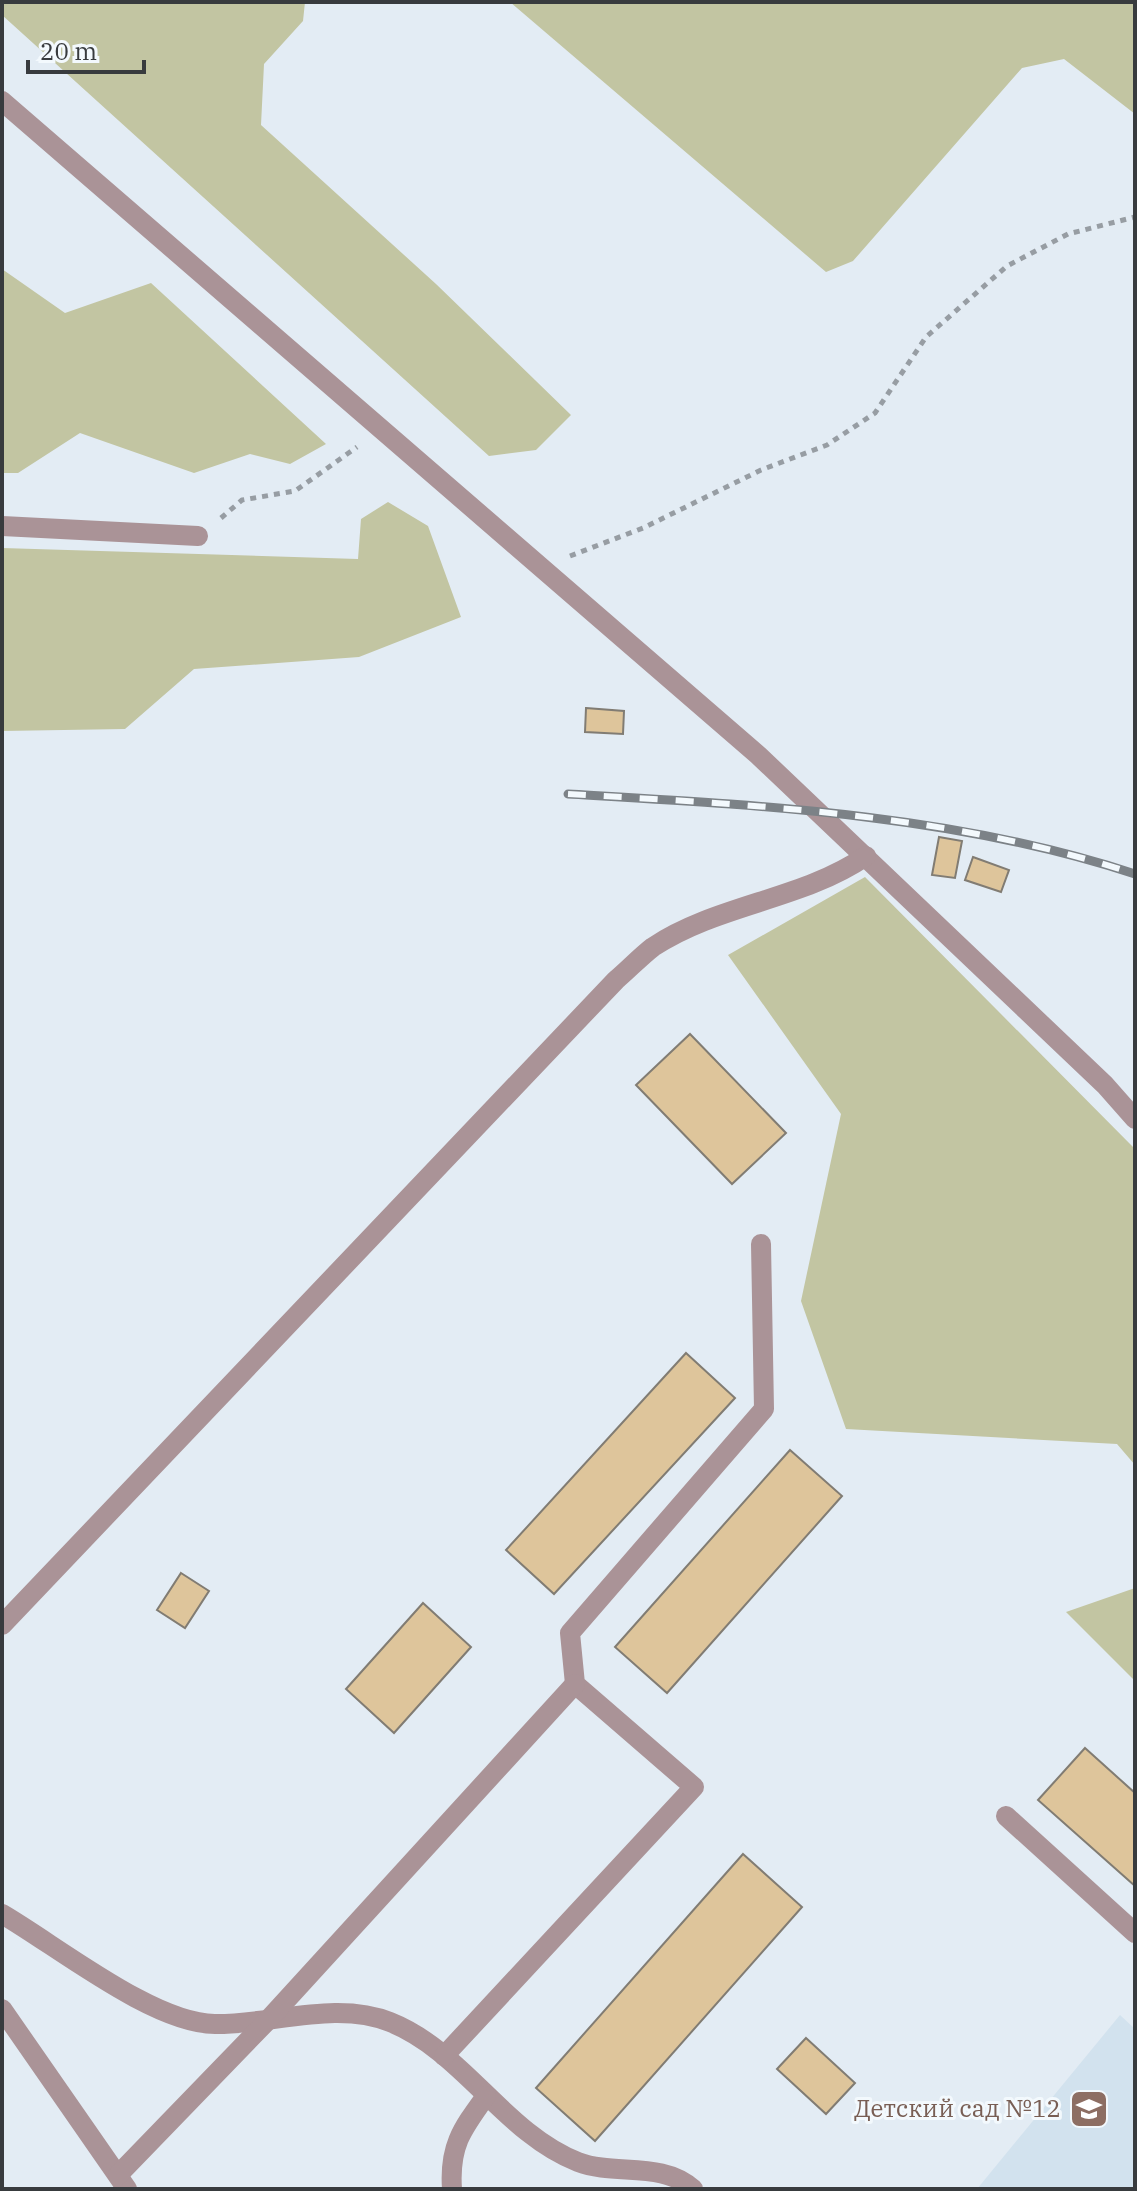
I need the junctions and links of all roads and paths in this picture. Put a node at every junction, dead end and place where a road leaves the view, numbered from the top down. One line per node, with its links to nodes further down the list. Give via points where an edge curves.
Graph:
1 (2, 101): 3 (street)
2 (1135, 217): 6 (path, via 1068,234 1007,266 926,337 875,413 827,445 761,470 643,528)
3 (377, 429): 5 (path, via 295,491 242,500); 6 (street)
4 (2, 526): 5 (street)
5 (198, 536)
6 (539, 568): 7 (street, via 758,755)
7 (866, 856): 8 (street); 12 (street, via 840,873 691,927 653,948 616,980)
8 (1105, 1085): 9 (street); 10 (street)
9 (1135, 1099)
10 (1135, 1119)
11 (761, 1244): 13 (street, via 764,1409 570,1633)
12 (2, 1625)
13 (575, 1684): 18 (street); 19 (street, via 694,1787)
14 (1006, 1816): 16 (street)
15 (2, 1914): 18 (street, via 176,2018 213,2024)
16 (1135, 1933)
17 (2, 2009): 21 (street)
18 (268, 2020): 19 (street, via 356,2013 398,2026); 21 (street)
19 (444, 2056): 20 (street)
20 (486, 2096): 22 (street, via 460,2132 450,2163); 23 (street, via 550,2148 580,2163 679,2176)
21 (123, 2182)
22 (452, 2189)
23 (693, 2189)

